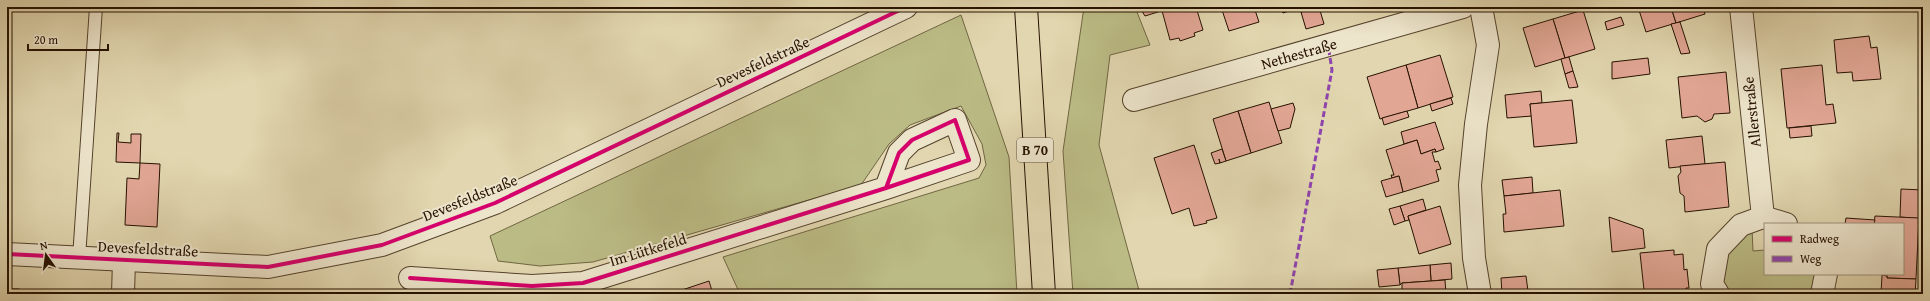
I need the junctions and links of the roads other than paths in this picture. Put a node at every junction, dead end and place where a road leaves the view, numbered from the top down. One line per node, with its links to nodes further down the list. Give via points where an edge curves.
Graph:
1 (96, 7): 12 (lane)
2 (906, 7): 13 (street, Devesfeldstraße, via 495,203 382,245 268,267)
3 (1026, 7): 18 (highway, B 70)
4 (1463, 7): 7 (street, Nethestraße)
5 (1481, 7): 19 (street, via 1488,45 1470,185 1474,258)
6 (1741, 7): 9 (street, Allerstraße)
7 (1134, 100)
8 (886, 188): 16 (street, Im Lütkefeld, via 583,283)
9 (1763, 217): 10 (street); 20 (street, via 1741,225 1718,249 1712,284)
10 (1783, 223)
11 (7, 254): 12 (street, Devesfeldstraße)
12 (79, 258): 13 (street, Devesfeldstraße)
13 (124, 260): 17 (street)
14 (1826, 275): 21 (street)
15 (410, 278): 16 (street, Im Lütkefeld)
16 (533, 290)
17 (123, 294)
18 (1044, 294)
19 (1480, 294)
20 (1718, 294)
21 (1822, 294)

